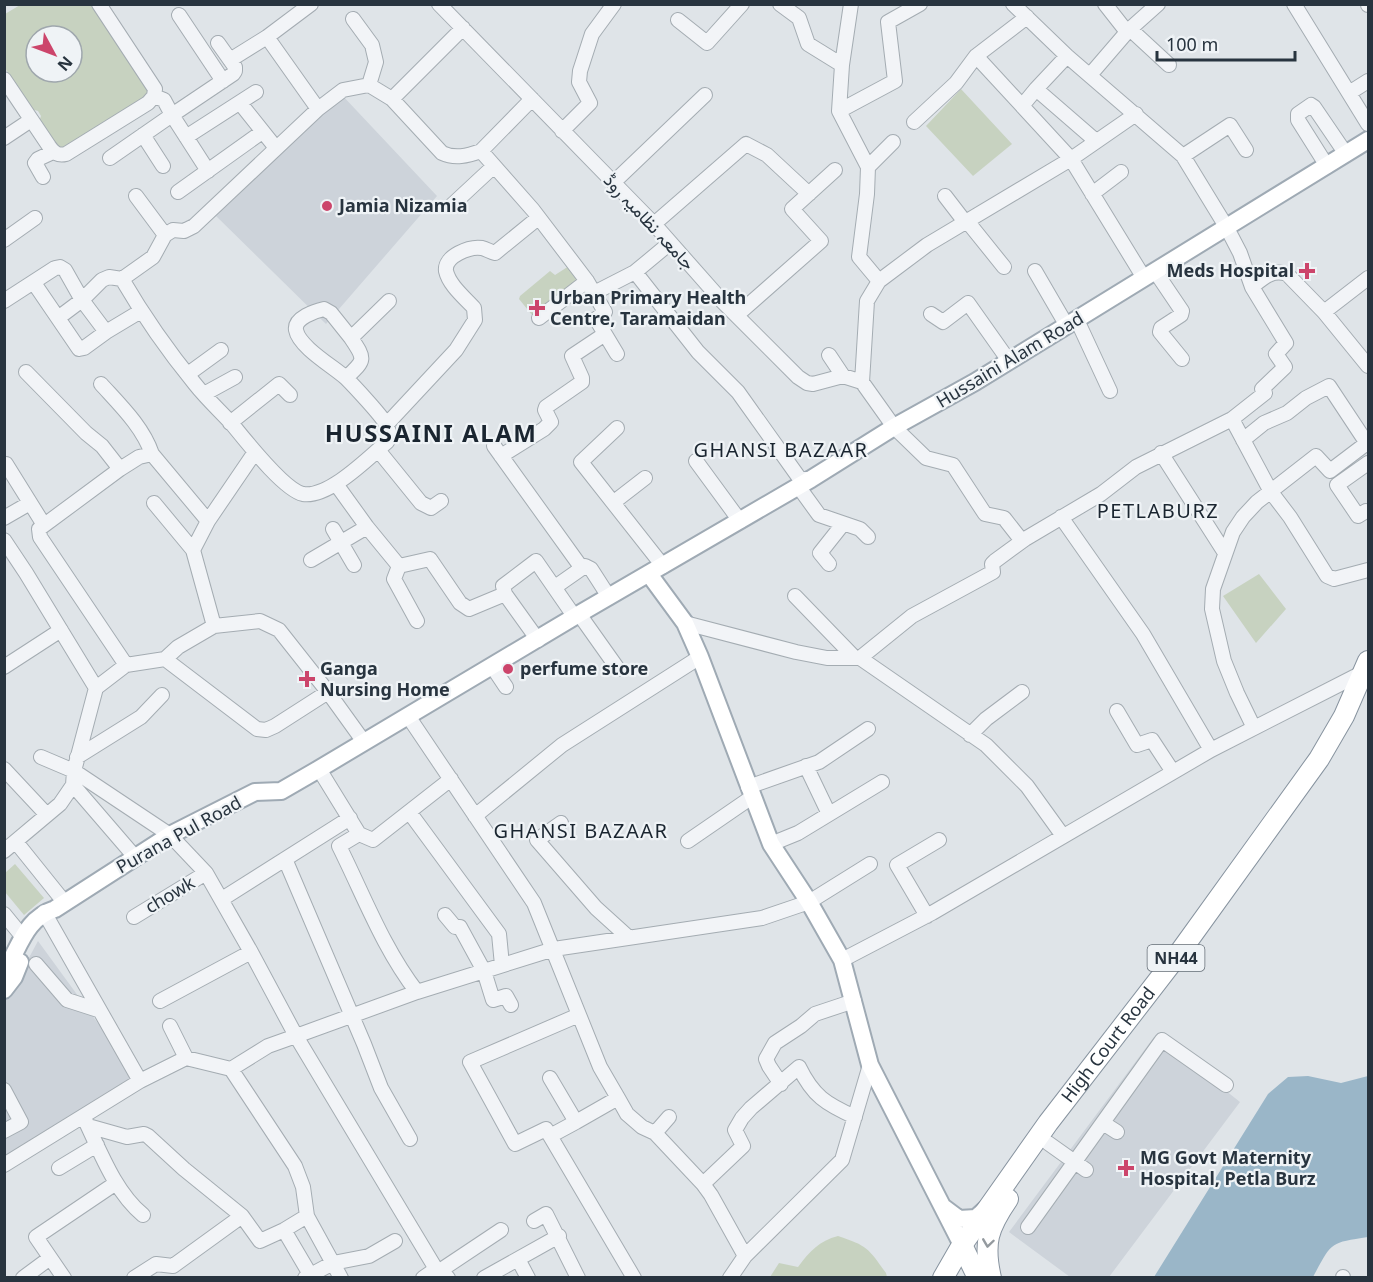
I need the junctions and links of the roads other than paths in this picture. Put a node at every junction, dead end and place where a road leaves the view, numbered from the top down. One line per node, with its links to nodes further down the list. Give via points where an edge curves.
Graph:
1 (99, 4): 35 (street, via 155,88)
2 (311, 4): 19 (street)
3 (614, 4): 47 (street, via 592,34 580,71 579,82 590,103)
4 (742, 4): 16 (street, via 707,43)
5 (780, 4): 24 (street, via 799,18 808,44)
6 (851, 4): 24 (street)
7 (920, 4): 41 (street, via 888,22 895,81)
8 (1013, 4): 14 (street)
9 (1158, 4): 18 (street)
10 (1294, 4): 33 (street)
11 (442, 5): 17 (street, جامعہ نظامیہ روڈ)
12 (1111, 7): 18 (street)
13 (179, 15): 28 (street)
14 (1027, 17): 21 (street); 22 (street)
15 (353, 19): 30 (street, via 372,45 376,62)
16 (678, 20)
17 (463, 28): 36 (street); 37 (street, جامعہ نظامیہ روڈ)
18 (1128, 31): 25 (street); 26 (street)
19 (267, 37): 23 (street); 40 (street)
20 (218, 44): 23 (street)
21 (975, 56): 39 (street); 45 (street, via 956,83)
22 (1067, 56): 26 (street); 31 (street)
23 (230, 60): 28 (street, via 235,71)
24 (842, 65): 41 (street)
25 (1169, 65)
26 (1090, 75): 42 (street)
27 (4, 79): 44 (street)
28 (223, 81): 43 (street)
29 (1368, 81): 33 (street)
30 (369, 85): 36 (street); 40 (street, via 344,90)
31 (1036, 89): 39 (street); 53 (street)
32 (256, 92): 38 (street)
33 (1349, 93): 46 (street)
34 (705, 95): 71 (street)
35 (154, 96): 43 (street, via 164,100); 58 (street, via 66,154)
36 (392, 99): 57 (street, via 442,153 457,157)
37 (532, 99): 47 (street, جامعہ نظامیہ روڈ); 57 (street)
38 (240, 103): 48 (street); 50 (street)
39 (1022, 106): 62 (street)
40 (318, 109): 55 (street)
41 (839, 111): 66 (street)
42 (1136, 114): 53 (street); 60 (street)
43 (172, 115): 49 (street); 50 (street)
44 (31, 120): 51 (street); 58 (street)
45 (914, 122)
46 (1368, 123)
47 (562, 130): 71 (street, جامعہ نظامیہ روڈ)
48 (262, 132): 55 (street); 68 (street)
49 (143, 135): 61 (street); 63 (street)
50 (186, 137): 68 (street)
51 (4, 138)
52 (1368, 140): 59 (main road, Hussaini Alam Road)
53 (1096, 141): 62 (street)
54 (893, 142): 66 (street)
55 (276, 148): 83 (street, via 194,226 184,231 172,230)
56 (1246, 150): 60 (street, via 1230,125)
57 (480, 151): 64 (street)
58 (53, 152): 70 (street, via 35,163)
59 (1346, 154): 65 (main road, Hussaini Alam Road); 65 (street, via 1314,107 1307,107 1298,114 1298,120)
60 (1183, 156): 82 (street)
61 (110, 159)
62 (1071, 159): 74 (street); 80 (street)
63 (163, 166)
64 (494, 166): 77 (street); 79 (street)
65 (1327, 166): 82 (main road, Hussaini Alam Road)
66 (868, 167): 92 (street, via 859,257)
67 (835, 170): 73 (street)
68 (208, 171): 72 (street)
69 (1121, 172): 74 (street)
70 (43, 177)
71 (614, 182): 81 (street, جامعہ نظامیہ روڈ)
72 (178, 192)
73 (809, 194): 81 (street, via 767,155 746,144); 102 (street, via 792,209 821,241)
74 (1092, 194): 89 (street)
75 (136, 196): 83 (street)
76 (945, 196): 80 (street)
77 (451, 206)
78 (35, 218): 84 (street)
79 (538, 218): 94 (street); 127 (street, via 495,253 473,248 453,256 447,264 454,286 474,308 475,320 456,350)
80 (966, 221): 86 (street); 92 (street)
81 (654, 224): 85 (street, جامعہ نظامیہ روڈ)
82 (1227, 228): 89 (main road, Hussaini Alam Road); 95 (street)
83 (165, 236): 91 (street, via 153,257)
84 (4, 240)
85 (670, 243): 88 (street); 102 (street, جامعہ نظامیہ روڈ)
86 (1004, 267)
87 (1035, 271): 105 (street)
88 (635, 272): 94 (street); 141 (street, via 698,352 738,392)
89 (1150, 274): 105 (main road, Hussaini Alam Road); 112 (street, via 1182,311 1160,332)
90 (1368, 278): 100 (street)
91 (122, 279): 96 (street, via 102,280); 99 (street)
92 (879, 281): 120 (street, via 867,301)
93 (34, 283): 96 (street, via 60,267); 97 (street); 103 (street)
94 (590, 287): 104 (street); 107 (street, via 605,312 596,319)
95 (1252, 287): 100 (street, via 1279,271 1287,274); 125 (street, via 1286,344 1276,354 1285,367 1262,389 1265,393)
96 (82, 300): 103 (street); 106 (street)
97 (4, 301)
98 (389, 301): 108 (street)
99 (141, 311): 106 (street); 116 (street)
100 (1324, 312): 114 (street)
101 (931, 314): 113 (street, via 943,322 968,303)
102 (737, 315): 117 (street, جامعہ نظامیہ روڈ, via 803,381 813,384)
103 (58, 318): 106 (street, via 80,349)
104 (539, 318)
105 (1072, 323): 113 (main road, Hussaini Alam Road); 122 (street)
106 (106, 332)
107 (605, 334): 110 (street); 168 (street, via 575,353 572,360 582,382 546,407 551,422 498,451)
108 (351, 338): 119 (street, via 363,359); 119 (street, via 324,309 300,320 296,331 324,363)
109 (221, 350): 116 (street)
110 (616, 354)
111 (829, 355): 117 (street)
112 (1182, 359)
113 (1009, 361): 129 (main road, Hussaini Alam Road)
114 (1368, 366)
115 (26, 372): 139 (street, via 102,446)
116 (188, 374): 123 (street)
117 (843, 376): 120 (street)
118 (235, 377): 123 (street)
119 (346, 378): 127 (street)
120 (862, 382): 129 (street)
121 (101, 384): 135 (street, via 126,410)
122 (1110, 391)
123 (204, 394): 126 (street)
124 (290, 395): 126 (street, via 279,384)
125 (1232, 420): 130 (street); 134 (street)
126 (230, 423): 133 (street)
127 (387, 424): 132 (street, via 390,437)
128 (616, 428): 145 (street, via 581,462)
129 (894, 428): 141 (main road, Hussaini Alam Road); 159 (street, via 926,458 953,465 985,514 1004,518)
130 (1243, 440): 131 (street, via 1264,423 1329,386); 143 (street)
131 (1368, 444): 143 (street, via 1330,471 1316,456)
132 (378, 450): 142 (street); 144 (street, via 421,503 431,508)
133 (255, 452): 142 (street, via 292,490 313,493); 151 (street)
134 (1161, 453): 149 (street); 162 (street)
135 (152, 454): 139 (street); 151 (street)
136 (696, 461): 152 (street)
137 (1368, 463): 148 (street, via 1337,485 1358,516)
138 (4, 465): 146 (street)
139 (120, 469): 154 (street)
140 (645, 478): 145 (street)
141 (804, 482): 152 (main road, Hussaini Alam Road); 153 (street, via 819,515)
142 (336, 484): 155 (street)
143 (1271, 492): 162 (street, via 1244,517); 169 (street, via 1328,576 1334,579)
144 (441, 501)
145 (614, 502): 167 (street)
146 (30, 503): 150 (street); 154 (street)
147 (154, 503): 161 (street)
148 (1366, 511)
149 (1061, 517): 159 (street); 200 (street, via 1143,634)
150 (4, 518)
151 (208, 521): 161 (street)
152 (740, 521): 167 (main road, Hussaini Alam Road)
153 (843, 524): 157 (street, via 860,529); 164 (street, via 820,553)
154 (44, 525): 184 (street, via 39,529 40,537)
155 (367, 527): 160 (street); 166 (street)
156 (333, 529): 160 (street)
157 (867, 537)
158 (4, 540): 179 (street)
159 (1022, 541): 182 (street, via 995,561 993,572 912,616)
160 (341, 543): 163 (street); 165 (street)
161 (193, 549): 178 (street)
162 (1225, 553): 196 (street, via 1213,590 1212,609 1224,661)
163 (311, 560)
164 (829, 564)
165 (354, 566)
166 (399, 566): 172 (street, via 430,559 460,603 469,609); 176 (street, via 396,583)
167 (663, 566): 170 (main road, Hussaini Alam Road)
168 (581, 567): 171 (street); 174 (street, via 591,569)
169 (1368, 570)
170 (648, 574): 174 (main road, Purana Pul Road); 177 (main road)
171 (555, 587): 172 (street, via 536,561 503,586); 175 (street)
172 (505, 594): 180 (street)
173 (795, 596): 182 (street)
174 (609, 597): 175 (main road, Purana Pul Road)
175 (577, 615): 180 (main road, Purana Pul Road); 187 (street)
176 (417, 621)
177 (685, 623): 181 (main road); 182 (street, via 796,652)
178 (214, 626): 183 (street); 191 (street, via 260,621 279,630)
179 (61, 630): 186 (street); 190 (street)
180 (538, 640): 185 (main road, Purana Pul Road)
181 (700, 657): 210 (main road); 214 (street, via 562,745)
182 (857, 658): 198 (street)
183 (165, 659): 184 (street); 191 (street, via 257,729 275,726)
184 (126, 665): 190 (street)
185 (492, 666): 189 (street); 195 (main road, Purana Pul Road)
186 (4, 667)
187 (618, 669)
188 (1367, 674): 196 (street); 274 (highway, High Court Road / NH44, via 1351,720 1326,765); 282 (highway, High Court Road / NH44, via 1319,759)
189 (506, 687)
190 (96, 688): 202 (street)
191 (328, 692): 199 (street)
192 (1023, 692): 198 (street)
193 (162, 695): 202 (street, via 141,717)
194 (1117, 711): 206 (street, via 1137,745 1152,740)
195 (408, 716): 199 (main road, Purana Pul Road); 207 (street)
196 (1254, 728): 200 (street)
197 (868, 729): 203 (street, via 819,762)
198 (970, 735): 219 (street, via 986,745 1027,786)
199 (364, 742): 205 (main road, Purana Pul Road)
200 (1210, 750): 206 (street)
201 (41, 757): 202 (street)
202 (76, 764): 209 (street); 218 (street)
203 (806, 766): 210 (street); 212 (street)
204 (4, 769): 213 (street)
205 (318, 769): 215 (street); 218 (main road, Purana Pul Road, via 281,791 255,792)
206 (1173, 772): 219 (street)
207 (451, 778): 211 (street); 214 (street)
208 (882, 782): 212 (street)
209 (73, 786): 213 (street); 225 (street)
210 (750, 792): 221 (street); 223 (main road)
211 (410, 813): 217 (street, via 373,840); 242 (street, via 499,934)
212 (829, 814): 223 (street)
213 (47, 815): 222 (street)
214 (475, 816): 238 (street, via 534,903)
215 (350, 818): 217 (street); 226 (street)
216 (561, 823): 237 (street, via 537,840 596,908)
217 (358, 834): 246 (street, via 339,846 396,964)
218 (170, 835): 225 (main road, Purana Pul Road); 228 (street)
219 (1063, 836): 234 (street)
220 (939, 840): 234 (street, via 897,865)
221 (688, 841)
222 (16, 842): 224 (street); 231 (street)
223 (771, 844): 230 (main road)
224 (4, 851)
225 (135, 857): 231 (main road, Purana Pul Road)
226 (285, 859): 229 (street); 252 (street)
227 (870, 864): 230 (street)
228 (206, 873): 229 (street); 235 (street, chowk)
229 (222, 899): 239 (street)
230 (809, 902): 237 (street, via 762,918); 240 (main road)
231 (53, 911): 236 (main road, Purana Pul Road); 245 (main road, via 29,944); 250 (street)
232 (4, 914): 236 (street)
233 (445, 915): 244 (street, via 455,927 460,927)
234 (927, 916): 240 (street)
235 (134, 917)
236 (22, 936): 243 (main road, Purana Pul Road)
237 (628, 937): 238 (street)
238 (554, 949): 242 (street); 251 (street)
239 (251, 952): 247 (street); 254 (street)
240 (842, 960): 248 (main road)
241 (36, 964): 250 (street, via 67,999)
242 (502, 964): 244 (street)
243 (8, 967)
244 (484, 970): 246 (street); 249 (street, via 493,1000 507,996)
245 (4, 990)
246 (417, 992): 252 (street)
247 (160, 1001)
248 (854, 1001): 256 (main road); 260 (street, via 815,1014 775,1043 766,1059)
249 (511, 1005)
250 (98, 1010): 259 (street)
251 (579, 1015): 263 (street, via 600,1067); 272 (street, via 470,1062 515,1144 546,1129)
252 (352, 1017): 254 (street); 273 (street, via 381,1088)
253 (170, 1026): 255 (street)
254 (296, 1036): 257 (street, via 268,1046); 297 (street)
255 (186, 1058): 257 (street); 259 (street)
256 (870, 1065): 265 (street); 281 (main road)
257 (231, 1069): 285 (street, via 295,1166)
258 (550, 1078): 267 (street)
259 (140, 1081): 266 (street)
260 (781, 1084): 265 (street, via 799,1067 808,1087 835,1108); 280 (street, via 742,1118 735,1130 743,1146)
261 (1226, 1085): 268 (street, via 1162,1040)
262 (4, 1090): 269 (street, via 21,1122)
263 (618, 1098): 267 (street); 271 (street, via 627,1114)
264 (669, 1117): 271 (street)
265 (855, 1117): 293 (street, via 842,1160)
266 (86, 1122): 275 (street); 276 (street); 284 (street, via 127,1137 148,1136)
267 (576, 1122): 272 (street)
268 (1103, 1123): 270 (street); 277 (street)
269 (4, 1131)
270 (1117, 1132)
271 (655, 1134): 280 (street)
272 (550, 1136): 308 (street)
273 (410, 1139)
274 (1048, 1143): 277 (street); 311 (highway, High Court Road / NH44, one-way to 311, via 1000,1211 987,1237 986,1258)
275 (97, 1145): 278 (street); 279 (street)
276 (4, 1165)
277 (1081, 1166): 287 (street)
278 (60, 1168)
279 (116, 1183): 283 (street); 294 (street, via 36,1237)
280 (703, 1184): 293 (street)
281 (938, 1202): 282 (main road, via 959,1220 976,1218); 292 (main road)
282 (987, 1208): 292 (highway, High Court Road / NH44)
283 (143, 1215)
284 (242, 1216): 288 (street, via 260,1241); 302 (street, via 173,1266 156,1264)
285 (307, 1216): 288 (street); 296 (street)
286 (534, 1221): 290 (street, via 546,1214)
287 (1028, 1227)
288 (284, 1230): 299 (street)
289 (501, 1230): 297 (street)
290 (559, 1236): 295 (street); 307 (street)
291 (395, 1241): 296 (street, via 369,1256)
292 (962, 1245): 298 (highway, High Court Road / NH44); 310 (highway)
293 (745, 1256): 309 (street)
294 (50, 1258): 300 (street); 301 (street)
295 (518, 1259): 305 (street); 306 (street)
296 (333, 1263): 299 (street); 303 (street)
297 (442, 1272): 304 (street)
298 (947, 1275)
299 (308, 1277)
300 (23, 1278)
301 (64, 1278)
302 (134, 1278)
303 (341, 1278)
304 (423, 1278)
305 (484, 1278)
306 (528, 1278)
307 (578, 1278)
308 (634, 1278)
309 (730, 1278)
310 (978, 1278)
311 (991, 1278)

